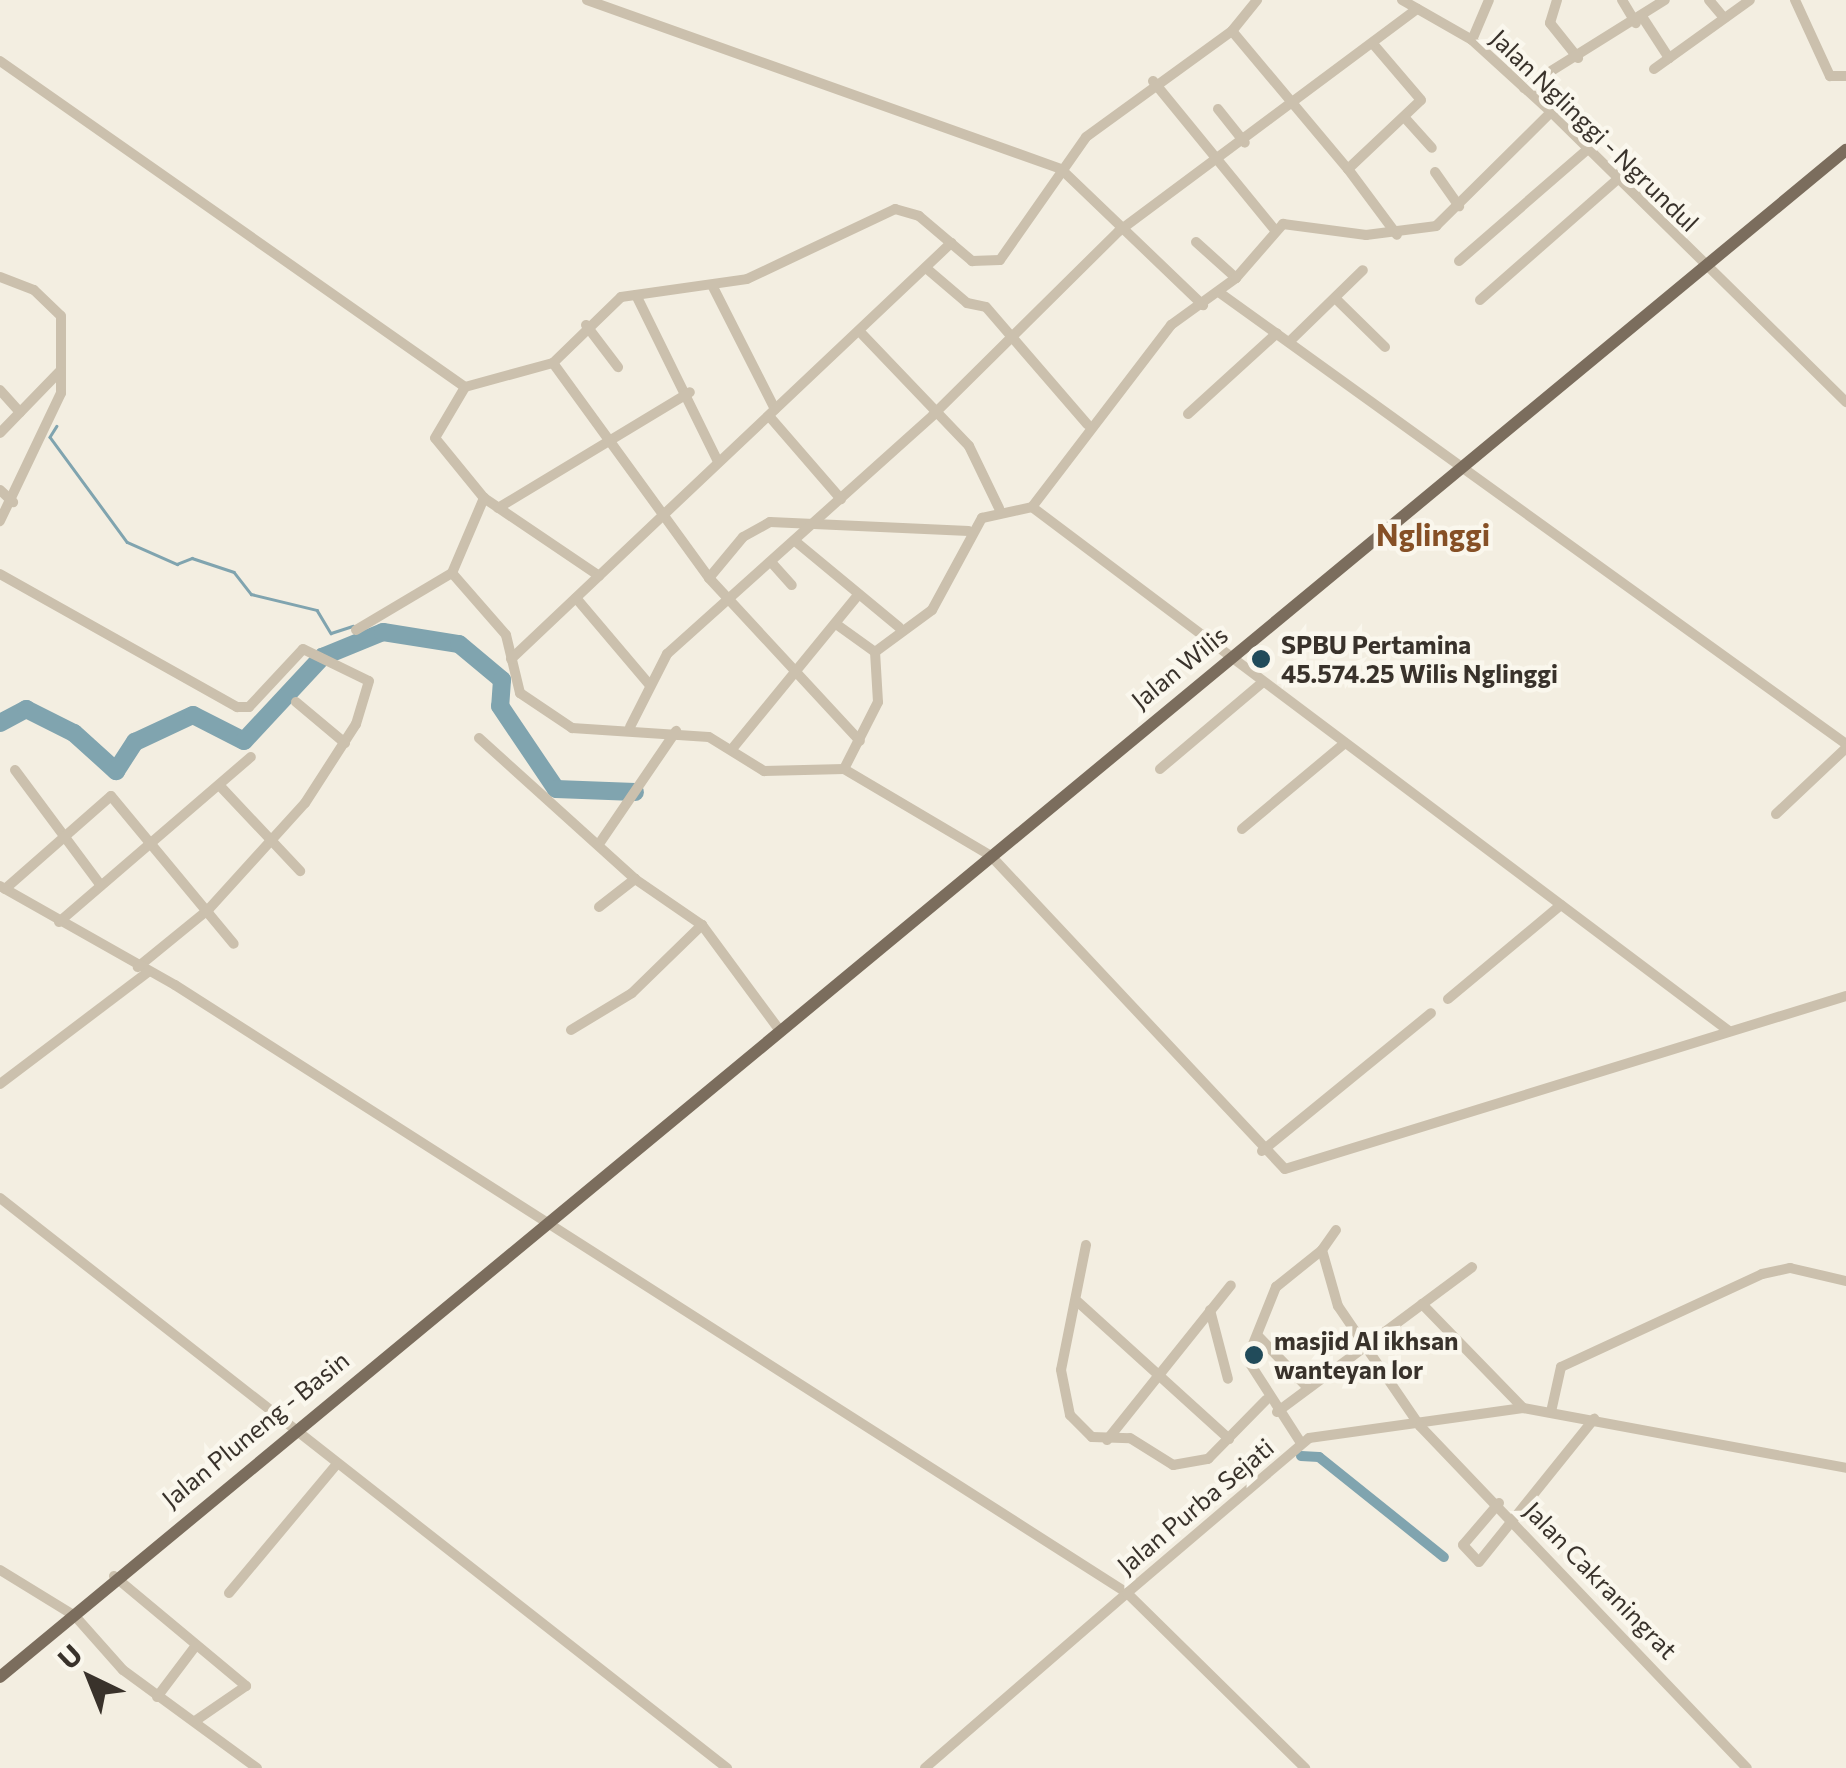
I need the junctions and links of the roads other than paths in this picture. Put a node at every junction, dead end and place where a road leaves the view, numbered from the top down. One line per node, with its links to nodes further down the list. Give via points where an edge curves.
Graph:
1 (587, 0): 33 (street)
2 (1256, 0): 14 (street)
3 (1402, 0): 11 (street, Jalan Nglinggi - Ngrundul)
4 (1488, 0): 15 (street)
5 (1557, 0): 17 (street, via 1550,23)
6 (1622, 0): 13 (street)
7 (1665, 0): 13 (street)
8 (1709, 0): 12 (street)
9 (1750, 0): 12 (street)
10 (1796, 0): 21 (street, via 1830,76)
11 (1418, 9): 15 (street, Jalan Nglinggi - Ngrundul); 16 (street)
12 (1724, 18): 18 (street)
13 (1640, 21): 17 (street); 18 (street)
14 (1232, 31): 22 (street); 24 (street)
15 (1472, 40): 23 (street, Jalan Nglinggi - Ngrundul)
16 (1374, 45): 24 (street); 27 (street, via 1420,95)
17 (1578, 58): 23 (street)
18 (1669, 58): 20 (street)
19 (0, 61): 65 (street)
20 (1654, 69)
21 (1846, 76)
22 (1153, 81): 32 (street); 33 (street)
23 (1524, 88): 26 (street, Jalan Nglinggi - Ngrundul)
24 (1298, 104): 28 (street); 34 (street)
25 (1218, 109): 28 (street)
26 (1552, 112): 30 (street, Jalan Nglinggi - Ngrundul); 37 (street)
27 (1405, 118): 29 (street); 34 (street)
28 (1245, 143): 32 (street)
29 (1432, 148)
30 (1589, 148): 36 (street, Jalan Nglinggi - Ngrundul); 43 (street)
31 (1846, 150): 44 (main road, Jalan Wilis)
32 (1222, 158): 38 (street); 39 (street)
33 (1062, 169): 39 (street); 42 (street, via 1000,260 972,261)
34 (1348, 169): 40 (street)
35 (1435, 172): 37 (street)
36 (1619, 178): 44 (street, Jalan Nglinggi - Ngrundul); 54 (street)
37 (1459, 206): 40 (street, via 1428,230)
38 (1274, 229): 40 (street, via 1291,222); 47 (street)
39 (1119, 230): 55 (street); 59 (street)
40 (1397, 235)
41 (1196, 242): 47 (street)
42 (951, 244): 45 (street); 49 (street, via 895,209 747,279)
43 (1459, 261)
44 (1706, 263): 68 (street, Jalan Nglinggi - Ngrundul); 77 (main road, Jalan Wilis)
45 (926, 268): 58 (street); 59 (street)
46 (1364, 270): 53 (street)
47 (1236, 278): 51 (street)
48 (4, 279): 50 (street); 64 (street, via 61,316)
49 (712, 285): 52 (street, via 669,283); 70 (street)
50 (0, 293)
51 (1220, 293): 55 (street); 57 (street)
52 (636, 296): 56 (street, via 604,305); 67 (street)
53 (1335, 298): 60 (street); 61 (street)
54 (1480, 300)
55 (1202, 305): 73 (street, via 1153,342)
56 (586, 325): 62 (street); 63 (street)
57 (1276, 333): 60 (street); 71 (street)
58 (862, 334): 70 (street); 72 (street)
59 (1014, 337): 72 (street); 73 (street)
60 (1289, 342): 77 (street)
61 (1385, 347)
62 (554, 363): 65 (street); 75 (street)
63 (618, 367)
64 (60, 371): 69 (street); 81 (street, via 53,420)
65 (464, 387): 79 (street, via 435,438)
66 (0, 390): 69 (street)
67 (690, 392): 75 (street); 76 (street)
68 (1846, 402)
69 (20, 412): 74 (street)
70 (772, 412): 76 (street); 80 (street)
71 (1188, 414)
72 (933, 415): 80 (street); 84 (street, via 969,446)
73 (1087, 424): 82 (street)
74 (0, 433)
75 (608, 444): 83 (street); 85 (street)
76 (718, 462): 85 (street)
77 (1464, 465): 103 (main road, Jalan Wilis); 115 (street)
78 (0, 490): 81 (street)
79 (484, 498): 83 (street); 91 (street)
80 (841, 500): 87 (street)
81 (12, 502): 86 (street)
82 (1032, 507): 84 (street); 103 (street)
83 (498, 508): 93 (street)
84 (999, 508): 88 (street)
85 (662, 516): 93 (street); 94 (street)
86 (0, 522)
87 (806, 530): 88 (street, via 903,524); 89 (street); 94 (street, via 770,522 753,530)
88 (969, 531): 100 (street, via 932,610)
89 (794, 541): 90 (street); 96 (street)
90 (771, 562): 95 (street); 98 (street)
91 (452, 572): 101 (street); 104 (street, via 496,618)
92 (0, 574): 113 (street, via 237,707 249,707 290,658 307,653 369,681)
93 (599, 576): 97 (street)
94 (709, 578): 98 (street)
95 (792, 585)
96 (860, 594): 99 (street); 100 (street)
97 (576, 598): 104 (street); 107 (street)
98 (728, 598): 105 (street); 107 (street, via 667,654)
99 (836, 624): 102 (street); 105 (street)
100 (899, 627): 102 (street)
101 (356, 630)
102 (876, 652): 112 (street, via 878,702)
103 (1228, 656): 106 (street); 128 (main road, Jalan Wilis)
104 (511, 659): 109 (street, via 520,693 572,728)
105 (796, 668): 112 (street); 116 (street)
106 (1263, 682): 114 (street); 119 (street)
107 (650, 684): 109 (street)
108 (296, 702): 113 (street)
109 (630, 726): 110 (street)
110 (676, 731): 116 (street); 127 (street)
111 (479, 738): 127 (street)
112 (860, 741): 118 (street)
113 (345, 743): 125 (street)
114 (1345, 743): 123 (street); 133 (street)
115 (1846, 746): 122 (street)
116 (732, 749): 118 (street, via 758,770)
117 (251, 757): 121 (street)
118 (844, 768): 128 (street)
119 (1160, 768)
120 (15, 770): 124 (street)
121 (220, 786): 125 (street); 126 (street)
122 (1776, 814)
123 (1242, 830)
124 (63, 838): 126 (street, via 111,796); 131 (street); 132 (street)
125 (272, 840): 129 (street); 135 (street)
126 (152, 843): 131 (street); 135 (street)
127 (599, 844): 130 (street)
128 (991, 856): 143 (main road, Jalan Wilis, via 924,903); 147 (street)
129 (300, 871)
130 (635, 879): 134 (street); 137 (street)
131 (100, 886): 136 (street)
132 (3, 888): 136 (street, Jalan Purba Sejati)
133 (1560, 904): 141 (street); 145 (street)
134 (599, 906)
135 (209, 910): 138 (street); 139 (street)
136 (59, 922): 139 (street, Jalan Purba Sejati)
137 (702, 925): 143 (street); 144 (street, via 632,994)
138 (234, 944)
139 (143, 970): 146 (street); 149 (street, Jalan Purba Sejati)
140 (1846, 996): 145 (street)
141 (1448, 999)
142 (1431, 1012): 147 (street)
143 (778, 1028): 149 (main road, Jalan Wilis)
144 (571, 1030)
145 (1729, 1031): 147 (street, via 1302,1167 1274,1165)
146 (0, 1084)
147 (1262, 1151)
148 (0, 1198): 169 (street)
149 (544, 1222): 169 (main road, Jalan Pluneng - Basin); 180 (street, Jalan Purba Sejati)
150 (1336, 1230): 152 (street)
151 (1086, 1246): 156 (street)
152 (1322, 1250): 159 (street, via 1276,1287); 160 (street, Jalan Cakraningrat)
153 (1472, 1267): 157 (street)
154 (1846, 1281): 167 (street, via 1790,1268 1762,1274 1561,1367)
155 (1230, 1285): 158 (street)
156 (1078, 1302): 161 (street); 172 (street, via 1061,1370 1070,1415)
157 (1422, 1304): 160 (street); 165 (street)
158 (1210, 1310): 161 (street); 162 (street)
159 (1259, 1337): 163 (street); 164 (street, via 1247,1359)
160 (1364, 1350): 163 (street); 170 (street, Jalan Cakraningrat)
161 (1159, 1374): 171 (street); 172 (street)
162 (1228, 1378)
163 (1308, 1388): 166 (street)
164 (1266, 1400): 166 (street); 171 (street)
165 (1523, 1408): 167 (street, Jalan Purba Sejati); 170 (street, Jalan Purba Sejati)
166 (1277, 1412): 173 (street)
167 (1551, 1412): 168 (street, Jalan Purba Sejati)
168 (1594, 1420): 175 (street, Jalan Purba Sejati); 177 (street)
169 (298, 1424): 174 (street); 179 (main road, Jalan Pluneng - Basin)
170 (1420, 1426): 173 (street, Jalan Purba Sejati); 176 (street, Jalan Cakraningrat)
171 (1229, 1439): 172 (street, via 1208,1459 1172,1465 1130,1438)
172 (1103, 1444)
173 (1301, 1444): 180 (street, Jalan Purba Sejati)
174 (337, 1464): 181 (street); 188 (street)
175 (1846, 1468)
176 (1500, 1503): 177 (street, Jalan Cakraningrat); 177 (street, via 1465,1551 1485,1562)
177 (1517, 1520): 191 (street, Jalan Cakraningrat)
178 (0, 1570): 182 (street)
179 (114, 1576): 182 (main road, Jalan Pluneng - Basin); 183 (street)
180 (1127, 1592): 189 (street); 190 (street)
181 (229, 1593)
182 (75, 1616): 184 (main road, Jalan Pluneng - Basin); 185 (street)
183 (194, 1648): 185 (street); 186 (street, via 246,1686)
184 (0, 1677)
185 (156, 1697): 186 (street)
186 (195, 1721): 187 (street)
187 (257, 1768)
188 (727, 1768)
189 (926, 1768)
190 (1305, 1768)
191 (1747, 1768)

